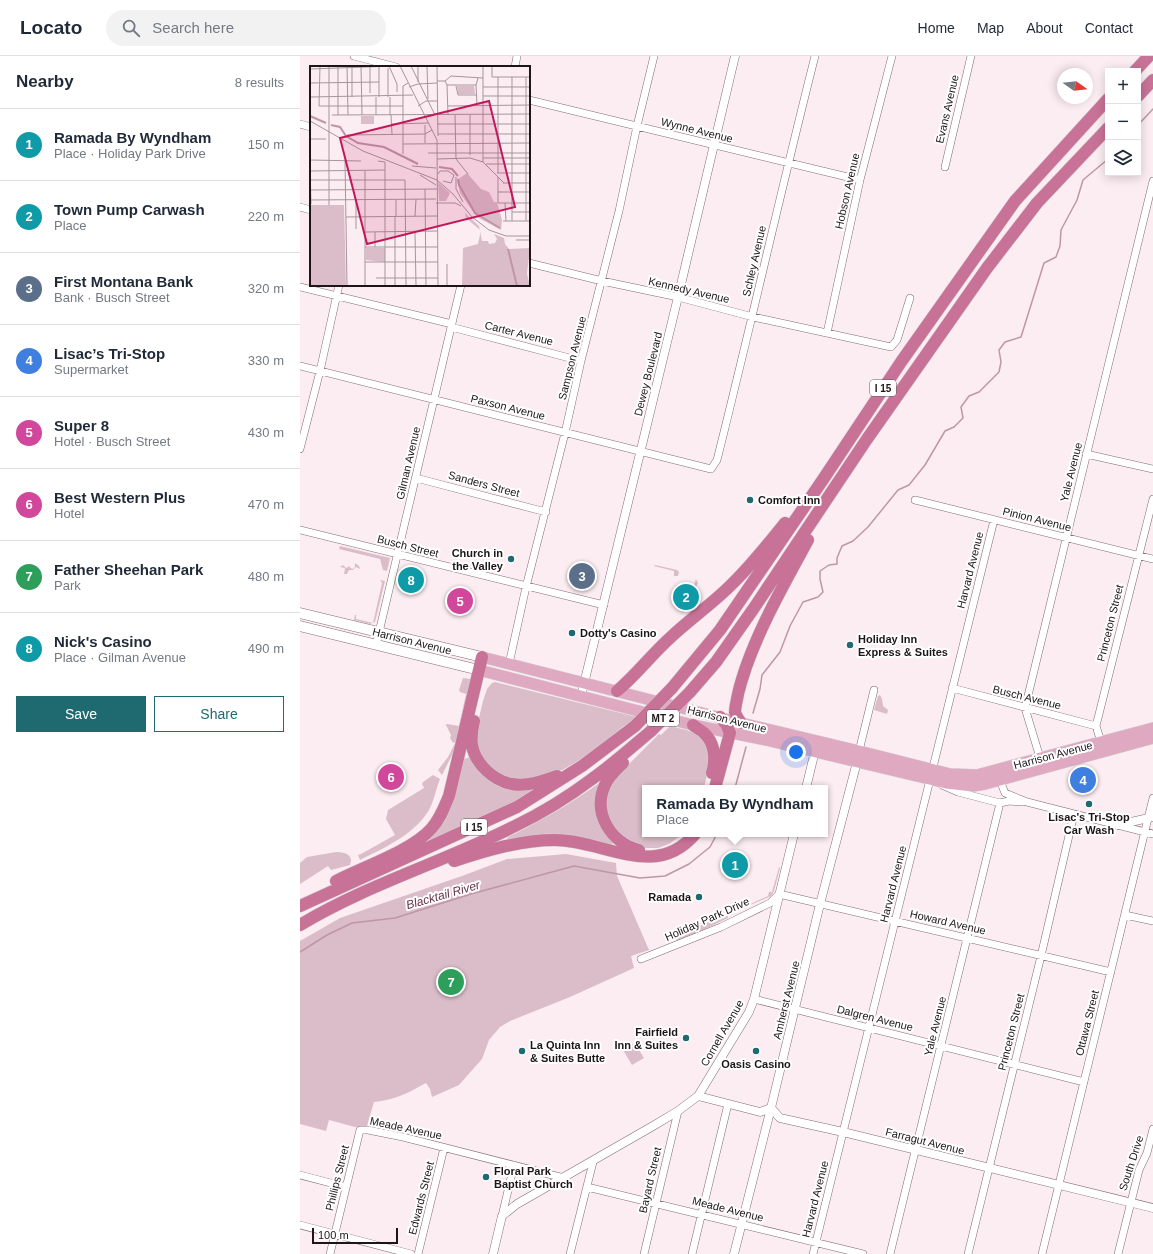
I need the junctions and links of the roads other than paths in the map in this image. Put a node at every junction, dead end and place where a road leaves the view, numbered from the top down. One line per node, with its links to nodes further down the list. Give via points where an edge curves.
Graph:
1 (354, 56): 9 (street)
2 (518, 56): 10 (street)
3 (654, 56): 17 (street, Sampson Avenue)
4 (735, 56): 20 (street, Dewey Boulevard)
5 (815, 56): 21 (street, Schley Avenue)
6 (892, 56): 23 (street, Hobson Avenue)
7 (971, 56): 22 (street, Evans Avenue)
8 (1149, 56): 11 (highway)
9 (389, 66)
10 (515, 66)
11 (1137, 68)
12 (1153, 80): 13 (highway)
13 (1141, 93)
14 (530, 100): 17 (street, Wynne Avenue)
15 (1105, 102): 50 (highway, I 15, via 1015,201 901,362)
16 (300, 124): 18 (street)
17 (637, 126): 20 (street, Wynne Avenue); 28 (street, Sampson Avenue)
18 (310, 127)
19 (1105, 131): 43 (highway, I 15, via 1037,203 983,274)
20 (714, 145): 21 (street, Wynne Avenue); 33 (street, Dewey Boulevard)
21 (788, 163): 23 (street, Wynne Avenue); 35 (street, Schley Avenue)
22 (945, 167)
23 (860, 180): 37 (street, Hobson Avenue)
24 (1153, 181): 46 (street, Yale Avenue)
25 (300, 207): 26 (street)
26 (310, 210)
27 (530, 263): 28 (street, Kennedy Avenue)
28 (602, 281): 33 (street, Kennedy Avenue); 38 (street, Sampson Avenue)
29 (339, 286): 32 (street)
30 (461, 286): 36 (street, Gilman Avenue)
31 (300, 287): 32 (street, Carter Avenue)
32 (336, 296): 36 (street, Carter Avenue); 40 (street)
33 (678, 297): 35 (street, Kennedy Avenue); 45 (street, Dewey Boulevard)
34 (910, 298): 37 (street, Kennedy Avenue, via 897,340 891,347)
35 (753, 317): 37 (street, Kennedy Avenue); 47 (street, Schley Avenue, via 717,460)
36 (451, 326): 38 (street, Carter Avenue); 41 (street, Gilman Avenue)
37 (827, 333)
38 (581, 360): 42 (street, Sampson Avenue)
39 (300, 366): 40 (street, Paxson Avenue)
40 (320, 371): 41 (street, Paxson Avenue); 44 (street)
41 (434, 400): 42 (street, Paxson Avenue); 49 (street, Gilman Avenue)
42 (565, 433): 45 (street, Paxson Avenue); 53 (street, Sampson Avenue)
43 (867, 439): 76 (highway, via 837,494 811,534 764,625 741,683 735,712); 80 (highway, I 15, bridge, via 716,662)
44 (300, 449)
45 (641, 452): 47 (street, Paxson Avenue); 61 (street, Dewey Boulevard)
46 (1086, 454): 48 (street); 56 (street, Yale Avenue)
47 (711, 469)
48 (1153, 469)
49 (416, 478): 53 (street, Sanders Street); 57 (street, Gilman Avenue)
50 (824, 478): 72 (highway, via 732,584 672,636); 87 (highway, I 15, bridge, via 720,630 672,688 635,726)
51 (1153, 499): 58 (street, Princeton Street)
52 (915, 500): 54 (street, Pinion Avenue)
53 (546, 512): 60 (street, Sampson Avenue)
54 (994, 520): 56 (street, Pinion Avenue); 70 (street, Harvard Avenue)
55 (300, 530): 57 (street, Busch Street)
56 (1066, 537): 58 (street, Pinion Avenue); 74 (street, Yale Avenue)
57 (398, 555): 60 (street, Busch Street); 64 (street, Gilman Avenue)
58 (1139, 555): 59 (street, Pinion Avenue); 78 (street, Princeton Street)
59 (1153, 559)
60 (526, 587): 61 (street, Busch Street); 67 (street, Sampson Avenue)
61 (604, 605): 69 (street, Dewey Boulevard)
62 (300, 613): 64 (main road, Harrison Avenue)
63 (300, 626): 65 (main road, Harrison Avenue / MT 2)
64 (379, 632): 65 (street, Gilman Avenue); 66 (main road, Harrison Avenue)
65 (376, 645): 68 (main road, Harrison Avenue / MT 2)
66 (486, 658): 67 (main road, Harrison Avenue); 68 (highway)
67 (509, 664): 69 (main road, Harrison Avenue)
68 (482, 671): 73 (main road, Harrison Avenue / MT 2); 87 (highway, via 472,746 484,768 503,781 524,785); 107 (highway, via 449,796 437,822 424,836 324,887)
69 (584, 683): 72 (main road, Harrison Avenue); 73 (street, Dewey Boulevard)
70 (952, 688): 74 (street, Busch Avenue); 88 (street, Harvard Avenue)
71 (874, 690): 85 (street)
72 (617, 691): 75 (main road, Harrison Avenue)
73 (581, 696): 77 (main road, Harrison Avenue / MT 2)
74 (1025, 708): 78 (street, Busch Avenue); 86 (street)
75 (720, 717): 76 (main road, Harrison Avenue); 81 (highway)
76 (742, 723): 85 (main road, Harrison Avenue)
77 (693, 726): 81 (main road, Harrison Avenue / MT 2); 90 (highway, via 704,733 711,742 714,752 714,766)
78 (1096, 726): 83 (street)
79 (1153, 728): 83 (main road, Harrison Avenue)
80 (652, 732): 101 (highway, via 605,784 601,801 602,814 616,838 640,851 654,851 677,842); 104 (highway, I 15, via 592,779 545,810 477,844)
81 (730, 733): 84 (main road, Harrison Avenue); 91 (highway)
82 (1153, 738): 83 (main road, Harrison Avenue)
83 (1103, 747): 86 (main road, Harrison Avenue)
84 (815, 751): 85 (main road, Harrison Avenue); 92 (street)
85 (858, 756): 88 (main road, Harrison Avenue); 106 (street, Amherst Avenue)
86 (1042, 764): 89 (main road, Harrison Avenue)
87 (582, 766): 107 (highway, I 15, via 517,807)
88 (931, 774): 89 (main road, Harrison Avenue); 95 (street, via 958,792); 109 (street, Harvard Avenue)
89 (998, 775): 94 (street, via 1005,793)
90 (709, 785)
91 (716, 785)
92 (807, 785)
93 (1153, 798): 97 (street, Ottawa Street)
94 (1027, 802): 95 (street); 96 (street)
95 (1000, 803): 112 (street, Yale Avenue)
96 (1074, 814): 98 (street); 113 (street, Princeton Street)
97 (1150, 818): 98 (street); 99 (street, Ottawa Street)
98 (1118, 825): 99 (street)
99 (1145, 832): 100 (street); 108 (street, Ottawa Street)
100 (1153, 834)
101 (683, 837)
102 (692, 837): 104 (highway, via 675,851 664,856 633,855 584,843 547,840 516,844 436,868)
103 (793, 837): 105 (street, Cornell Avenue)
104 (414, 871): 111 (highway, I 15, via 342,902)
105 (779, 894): 106 (street, Howard Avenue); 114 (street, Holiday Park Drive, via 770,903 721,927); 116 (street, Cornell Avenue)
106 (820, 904): 109 (street, Howard Avenue); 117 (street, Amherst Avenue)
107 (302, 905)
108 (1125, 914): 110 (street); 115 (street, Ottawa Street)
109 (895, 921): 112 (street, Howard Avenue); 118 (street, Harvard Avenue)
110 (1153, 922)
111 (300, 925)
112 (968, 938): 113 (street, Howard Avenue); 119 (street, Yale Avenue)
113 (1041, 956): 115 (street, Howard Avenue); 120 (street, Princeton Street)
114 (641, 959)
115 (1111, 972): 121 (street, Ottawa Street)
116 (754, 999): 117 (street, Dalgren Avenue); 122 (street, Cornell Avenue, via 749,1012)
117 (795, 1010): 118 (street, Dalgren Avenue); 124 (street, Amherst Avenue)
118 (868, 1028): 119 (street, Dalgren Avenue); 128 (street, Harvard Avenue)
119 (941, 1046): 120 (street, Dalgren Avenue); 130 (street, Yale Avenue)
120 (1014, 1064): 121 (street, Dalgren Avenue); 134 (street, Princeton Street)
121 (1084, 1082): 137 (street, Ottawa Street)
122 (698, 1096): 123 (street); 125 (street, Cornell Avenue)
123 (728, 1104): 124 (street, via 760,1112); 143 (street)
124 (772, 1108): 128 (street, Farragut Avenue, via 780,1118); 145 (street, Amherst Avenue)
125 (678, 1111): 132 (street, Cornell Avenue); 141 (street, Bayard Street)
126 (1153, 1129): 131 (street, South Drive)
127 (360, 1130): 129 (street, Meade Avenue, via 403,1137); 138 (street, Phillips Street)
128 (843, 1132): 130 (street, Farragut Avenue); 148 (street, Harvard Avenue)
129 (444, 1148): 133 (street, Meade Avenue); 151 (street, Edwards Street)
130 (915, 1150): 134 (street, Farragut Avenue); 159 (street, Yale Avenue)
131 (1150, 1153): 140 (street, South Drive, via 1139,1170)
132 (593, 1162): 136 (street, Cornell Avenue); 139 (street)
133 (514, 1165): 136 (street, Meade Avenue); 144 (street)
134 (989, 1168): 137 (street, Farragut Avenue); 160 (street, Princeton Street)
135 (300, 1175): 138 (street)
136 (564, 1178): 144 (street, Cornell Avenue, via 517,1204)
137 (1059, 1185): 140 (street, Farragut Avenue); 161 (street, Ottawa Street)
138 (346, 1187): 147 (street, Phillips Street)
139 (587, 1187): 141 (street, Meade Avenue); 153 (street)
140 (1130, 1203): 142 (street, Farragut Avenue); 162 (street, South Drive)
141 (656, 1204): 143 (street, Meade Avenue); 154 (street, Bayard Street)
142 (1153, 1208)
143 (701, 1214): 145 (street, Meade Avenue); 155 (street)
144 (502, 1216): 152 (street)
145 (742, 1224): 148 (street, Meade Avenue); 156 (street, Amherst Avenue)
146 (300, 1225): 147 (street)
147 (335, 1234): 149 (street, Phillips Street); 150 (street)
148 (815, 1242): 157 (street, Harvard Avenue); 158 (street, Meade Avenue)
149 (330, 1254)
150 (411, 1254)
151 (418, 1254)
152 (493, 1254)
153 (570, 1254)
154 (644, 1254)
155 (692, 1254)
156 (734, 1254)
157 (812, 1254)
158 (863, 1254)
159 (890, 1254)
160 (968, 1254)
161 (1042, 1254)
162 (1118, 1254)

